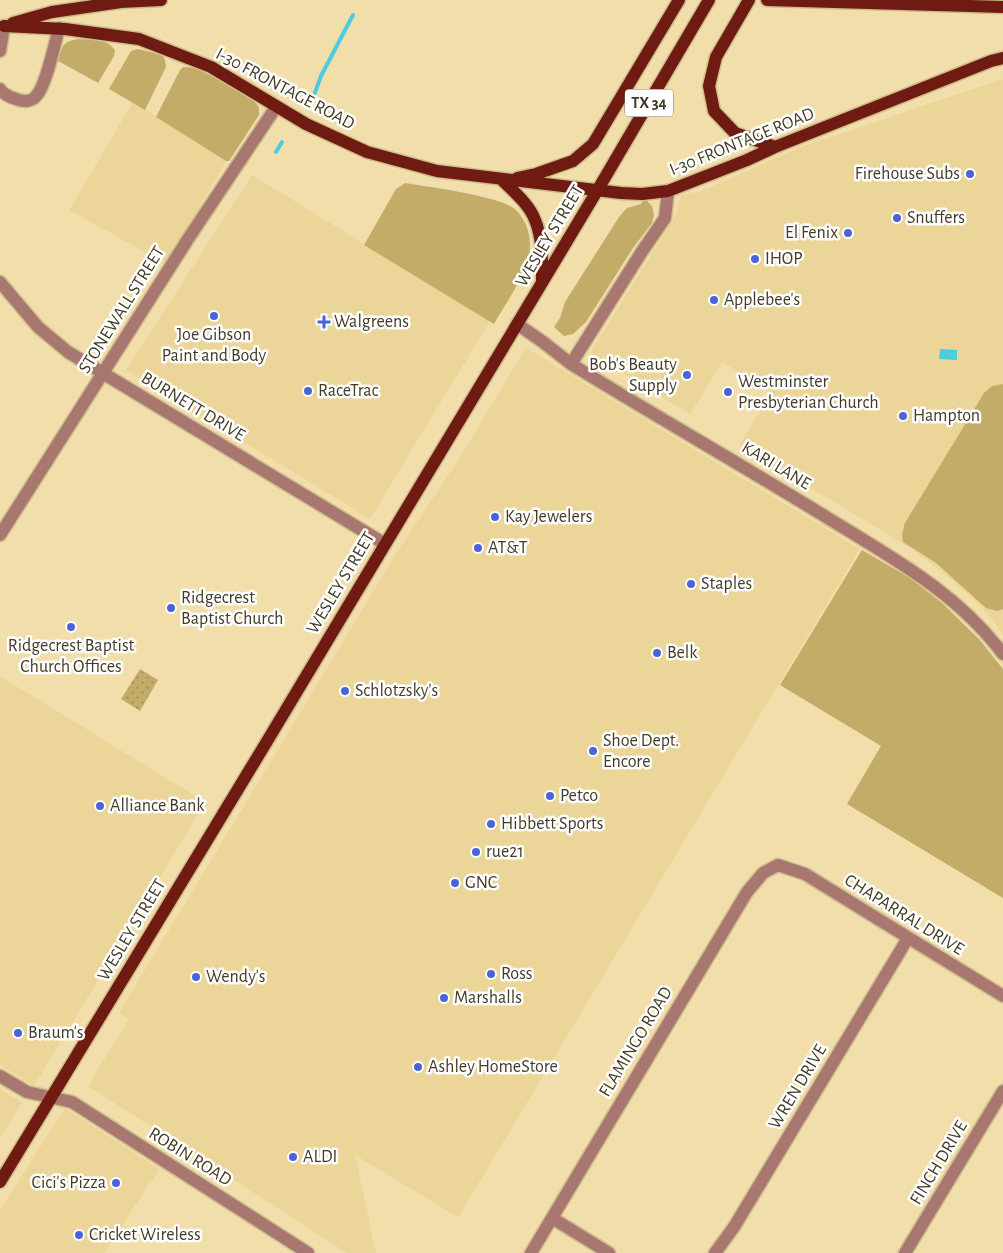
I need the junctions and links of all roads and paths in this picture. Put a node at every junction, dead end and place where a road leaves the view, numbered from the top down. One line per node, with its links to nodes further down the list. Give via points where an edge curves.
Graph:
1 (161, 0): 7 (main road, via 52,12)
2 (679, 0): 14 (main road, via 593,144 573,162 536,174)
3 (708, 0): 15 (main road, WESLEY STREET / TX 34)
4 (749, 0): 13 (main road, via 716,57 710,86 714,111 735,133)
5 (768, 0): 6 (main road)
6 (1003, 7)
7 (2, 26): 8 (main road, I-30 FRONTAGE ROAD); 9 (street)
8 (59, 28): 11 (street, via 37,96 27,102 2,93); 12 (main road, I-30 FRONTAGE ROAD, via 140,39 211,68)
9 (0, 51)
10 (1003, 58): 13 (main road, I-30 FRONTAGE ROAD)
11 (0, 89)
12 (276, 107): 14 (main road, I-30 FRONTAGE ROAD, via 367,152 437,171); 21 (street, STONEWALL STREET)
13 (775, 147): 16 (main road, I-30 FRONTAGE ROAD)
14 (502, 180): 15 (main road, I-30 FRONTAGE ROAD); 18 (main road, via 535,218 541,239)
15 (597, 191): 16 (main road, I-30 FRONTAGE ROAD, via 642,194); 18 (main road, WESLEY STREET / TX 34)
16 (668, 191): 20 (street, via 666,218)
17 (0, 282): 21 (street, BURNETT DRIVE, via 53,341)
18 (542, 282): 19 (main road, WESLEY STREET / TX 34)
19 (517, 324): 20 (street, KARI LANE); 23 (main road, WESLEY STREET / TX 34)
20 (571, 364): 24 (street, KARI LANE, via 767,480 934,585 975,621)
21 (102, 373): 22 (street, STONEWALL STREET); 23 (street, BURNETT DRIVE)
22 (0, 535)
23 (385, 544): 30 (main road, WESLEY STREET / TX 34)
24 (1003, 654)
25 (785, 866): 26 (street, CHAPARRAL DRIVE, via 805,874); 32 (street, FLAMINGO ROAD, via 778,865 763,873 747,892)
26 (908, 938): 27 (street, CHAPARRAL DRIVE); 36 (street, WREN DRIVE)
27 (1003, 996)
28 (0, 1076): 30 (street, ROBIN ROAD, via 27,1092)
29 (1003, 1091): 37 (street, FINCH DRIVE)
30 (51, 1097): 31 (main road, WESLEY STREET / TX 34); 33 (street, ROBIN ROAD, via 72,1102)
31 (0, 1182)
32 (552, 1218): 34 (street, FLAMINGO ROAD); 35 (street)
33 (308, 1253)
34 (531, 1253)
35 (608, 1253)
36 (716, 1253)
37 (905, 1253)

